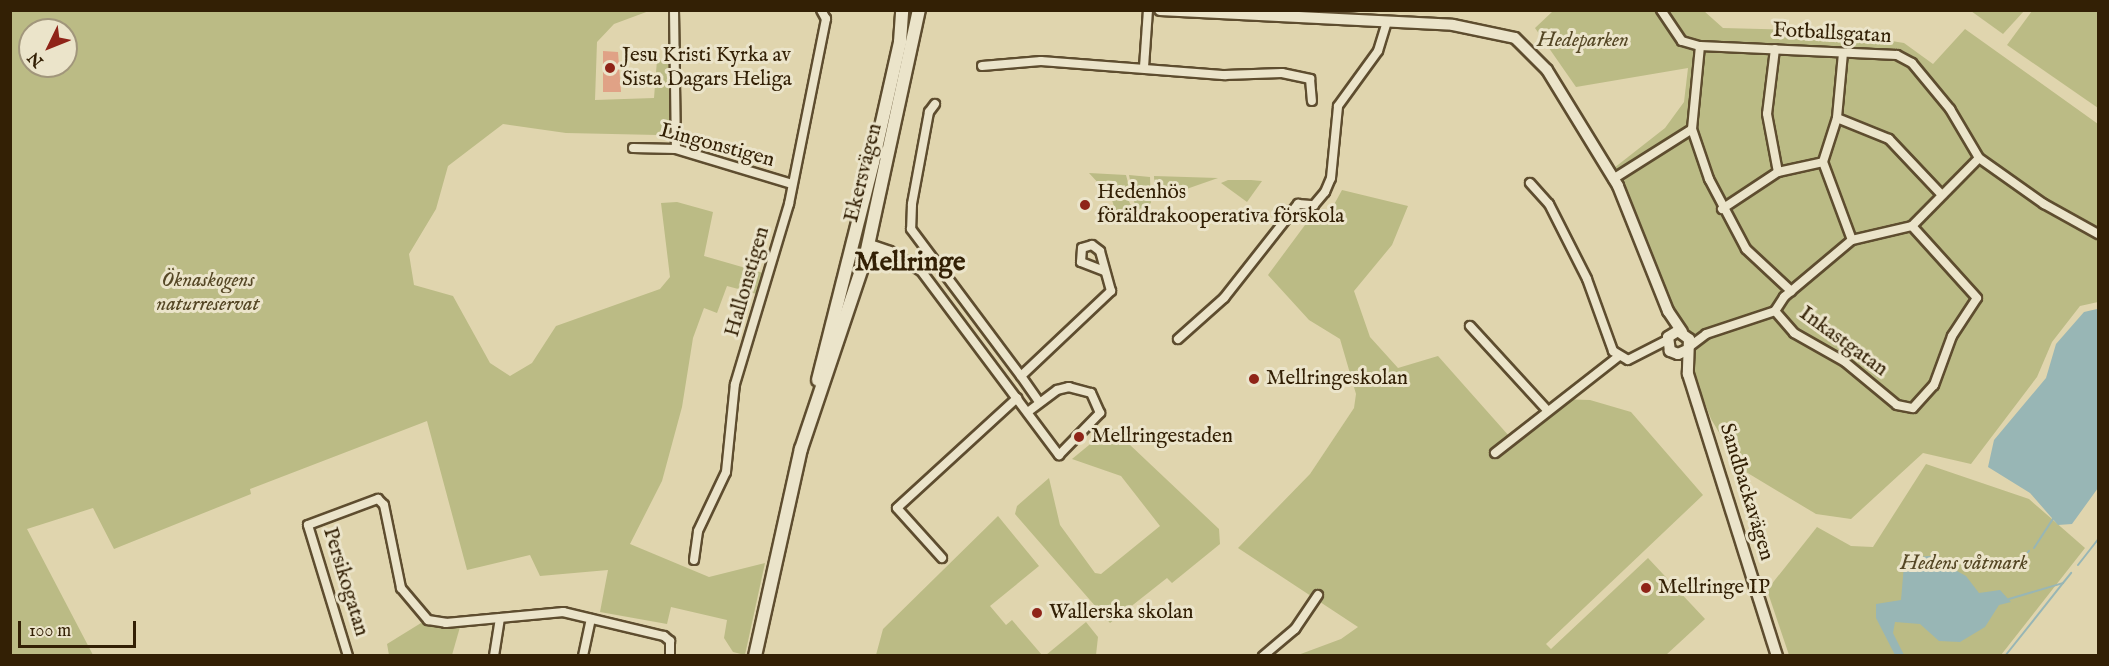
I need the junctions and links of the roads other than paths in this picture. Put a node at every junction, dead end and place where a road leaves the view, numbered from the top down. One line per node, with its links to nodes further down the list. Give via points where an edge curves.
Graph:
1 (674, 10): 19 (street)
2 (821, 10): 25 (street, Hallonstigen, via 826,19)
3 (902, 10): 31 (main road, Ekersvägen, via 900,42)
4 (919, 10): 32 (main road, Ekersvägen)
5 (1148, 10): 13 (street)
6 (1160, 10): 8 (street)
7 (1661, 10): 9 (street, via 1682,41)
8 (1387, 22): 23 (street, via 1482,27 1515,38 1540,62); 40 (street, via 1378,51 1338,106 1332,171 1326,192 1314,206 1298,204 1224,297)
9 (1700, 46): 10 (street, Fotballsgatan); 17 (street)
10 (1775, 49): 11 (street, Fotballsgatan); 22 (street, via 1767,114)
11 (1843, 53): 16 (street); 20 (street, Fotballsgatan, via 1897,55 1912,63 1950,109)
12 (982, 66): 13 (street, via 1041,61)
13 (1144, 67): 14 (street, via 1302,77 1312,81)
14 (1312, 101)
15 (935, 104): 45 (street, via 929,112 911,229)
16 (1837, 118): 21 (street); 26 (street, via 1889,139)
17 (1692, 129): 23 (street); 27 (street)
18 (633, 148): 19 (street, Lingonstigen)
19 (676, 149): 25 (street, Lingonstigen)
20 (1978, 158): 26 (street); 29 (street, Fotballsgatan, via 2043,204)
21 (1823, 162): 22 (street); 30 (street)
22 (1778, 172): 27 (street)
23 (1613, 178): 35 (street, via 1645,245)
24 (1530, 183): 43 (street, via 1550,204)
25 (792, 184): 53 (street, Hallonstigen, via 773,266 735,384 726,472 698,531)
26 (1942, 195): 28 (street)
27 (1722, 208): 34 (street, via 1746,249)
28 (1912, 226): 30 (street); 36 (street, Inkastgatan, via 1977,298 1952,336 1934,385 1913,408 1897,405 1845,362 1794,333)
29 (2098, 234)
30 (1852, 240): 34 (street)
31 (852, 244): 32 (main road); 48 (main road, Ekersvägen)
32 (866, 248): 46 (street, via 897,257 922,272); 48 (main road, Ekersvägen)
33 (1104, 271): 45 (street, via 1111,291)
34 (1791, 291): 36 (street)
35 (1668, 311): 38 (street); 41 (street)
36 (1775, 311): 39 (street)
37 (1470, 326): 49 (street)
38 (1683, 333): 39 (street); 41 (street); 42 (street, Sandbackavägen)
39 (1706, 334): 42 (street)
40 (1178, 339)
41 (1670, 345): 42 (street); 43 (street, via 1628,360); 44 (street, Sandbackavägen)
42 (1688, 348): 44 (street, Sandbackavägen)
43 (1618, 357): 49 (street)
44 (1688, 374): 63 (street, Sandbackavägen)
45 (1022, 376): 47 (street)
46 (1017, 398): 50 (street); 52 (street, via 897,508)
47 (1039, 402): 50 (street); 50 (street, via 1057,390 1081,388 1091,393 1100,413 1059,455)
48 (812, 411): 61 (main road, Ekersvägen)
49 (1548, 411): 51 (street)
50 (1028, 412)
51 (1495, 453)
52 (942, 558)
53 (694, 560)
54 (1318, 595): 62 (street, via 1295,629)
55 (500, 618): 56 (street, via 559,612); 57 (street, Persikogatan, via 442,623 419,614 399,584 381,500 312,520 308,529 339,614); 58 (street)
56 (591, 619): 59 (street); 60 (street, via 664,636 669,641)
57 (348, 656)
58 (494, 656)
59 (583, 656)
60 (670, 656)
61 (755, 656)
62 (1263, 656)
63 (1777, 656)

